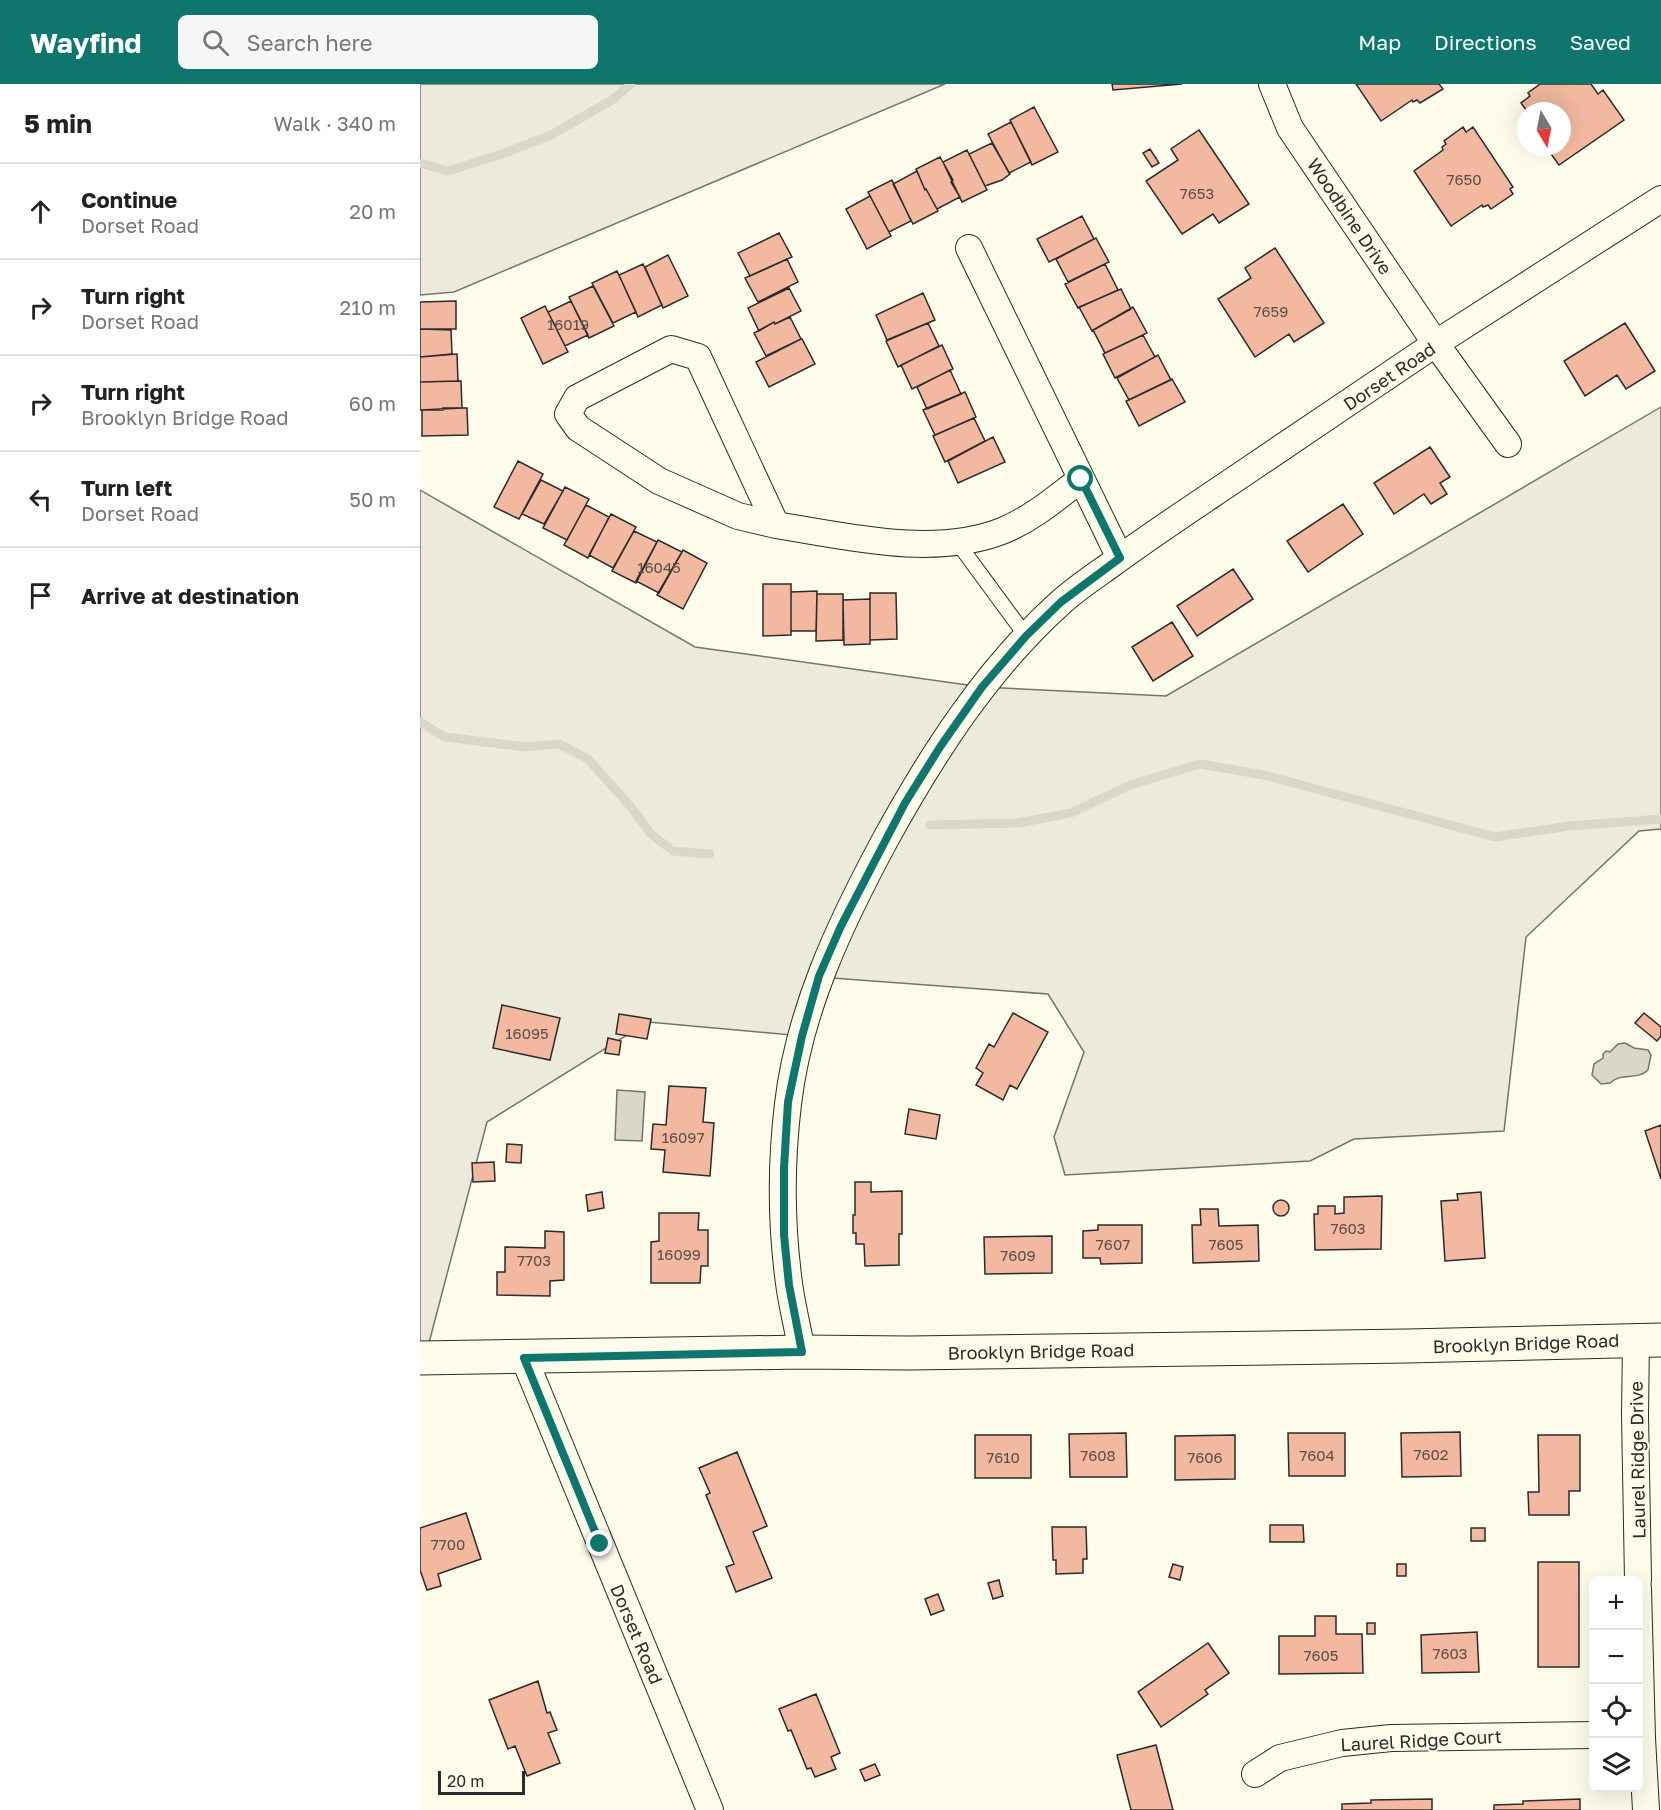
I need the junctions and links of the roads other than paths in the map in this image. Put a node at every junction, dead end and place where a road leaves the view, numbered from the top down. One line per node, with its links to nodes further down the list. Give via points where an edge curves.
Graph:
1 (1272, 84): 4 (street, Woodbine Drive, via 1290,128)
2 (1661, 199): 4 (street, Dorset Road)
3 (969, 248): 6 (street)
4 (1436, 344): 5 (street, Woodbine Drive); 9 (street, Dorset Road)
5 (1508, 444)
6 (1081, 479): 8 (street, via 1035,514 1001,531); 9 (street)
7 (776, 525): 7 (street, via 738,516 659,481 578,428 568,414 577,398 671,349 698,357); 8 (street, via 883,541)
8 (957, 542): 10 (lane)
9 (1120, 558): 10 (street, Dorset Road, via 1061,602)
10 (1026, 636): 12 (street, Dorset Road, via 982,687 905,803 819,976 788,1102 784,1168 784,1235)
11 (1649, 1340): 12 (street, Brooklyn Bridge Road); 15 (street, Laurel Ridge Drive, via 1635,1415)
12 (802, 1352): 14 (street, Brooklyn Bridge Road)
13 (420, 1358): 14 (street, Brooklyn Bridge Road)
14 (524, 1358): 21 (street, Dorset Road)
15 (1638, 1576)
16 (1639, 1630): 17 (street)
17 (1639, 1684)
18 (1589, 1735): 19 (street, Laurel Ridge Court, via 1391,1738 1342,1743 1280,1758)
19 (1254, 1774)
20 (1643, 1774): 22 (street)
21 (710, 1810)
22 (1646, 1810)

